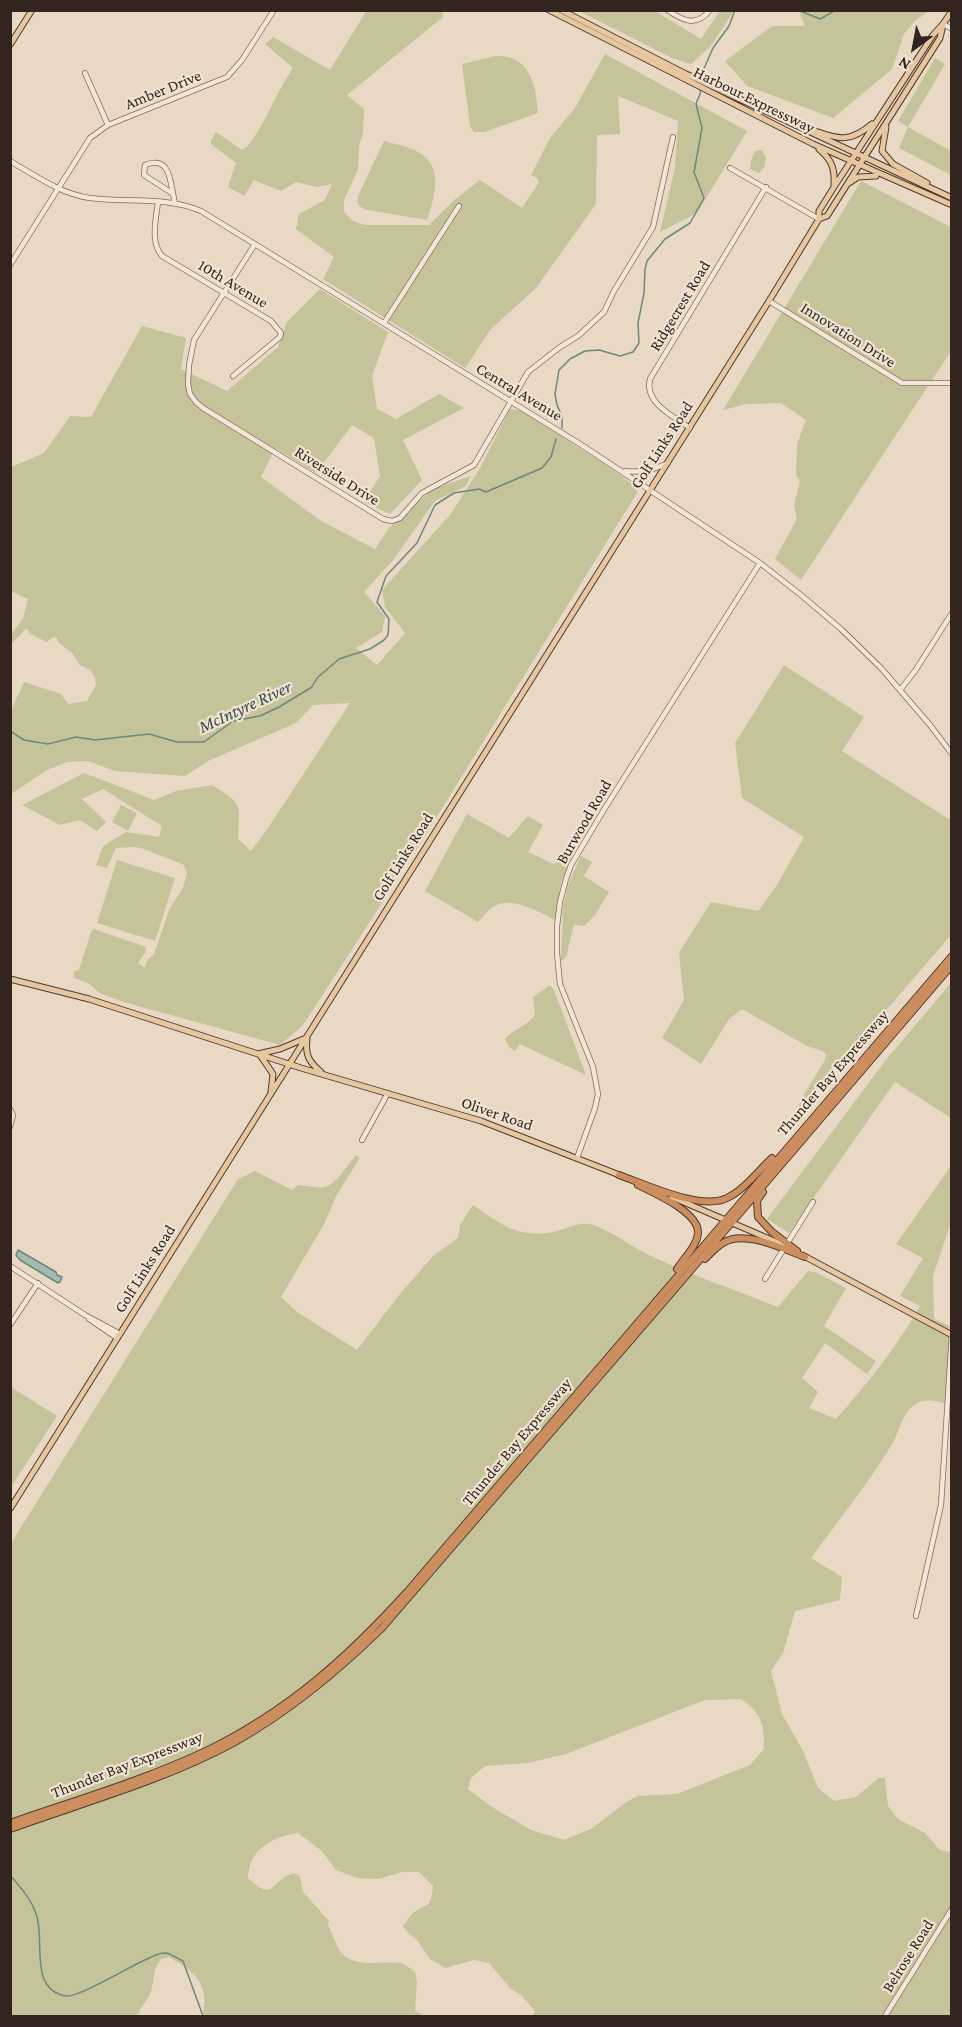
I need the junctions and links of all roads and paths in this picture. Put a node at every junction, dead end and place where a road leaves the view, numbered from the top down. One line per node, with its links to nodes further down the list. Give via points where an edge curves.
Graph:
1 (32, 10): 10 (main road)
2 (274, 10): 16 (street, Amber Drive, via 227,77)
3 (549, 10): 12 (main road, Harbour Expressway)
4 (561, 10): 12 (main road, Harbour Expressway)
5 (667, 10): 6 (street, via 691,22 703,18)
6 (710, 10)
7 (951, 11): 8 (main road, Golf Links Road)
8 (943, 24): 9 (street); 13 (main road, Golf Links Road); 15 (main road, Golf Links Road, via 940,38)
9 (951, 29)
10 (10, 45)
11 (85, 73): 16 (street)
12 (686, 78): 14 (main road, Harbour Expressway); 18 (main road, Harbour Expressway)
13 (878, 118): 14 (main road, via 863,132 848,138 831,137); 19 (main road, Golf Links Road)
14 (783, 119): 19 (main road, Harbour Expressway)
15 (886, 123): 20 (main road, Golf Links Road); 31 (main road, via 882,151 888,160)
16 (108, 125): 29 (street, Amber Drive, via 90,138)
17 (673, 137): 44 (street, Riverside Drive, via 653,227 604,312 579,336 528,372)
18 (813, 144): 22 (main road, Harbour Expressway); 27 (main road, via 831,162)
19 (855, 153): 20 (main road, Harbour Expressway); 22 (main road, Golf Links Road)
20 (865, 158): 23 (main road, Golf Links Road); 31 (main road, Harbour Expressway)
21 (10, 161): 29 (street, Central Avenue)
22 (850, 161): 23 (main road, Harbour Expressway); 27 (main road, Golf Links Road)
23 (859, 165): 25 (main road, Harbour Expressway); 26 (main road, Golf Links Road)
24 (730, 168): 28 (street)
25 (884, 177): 26 (main road, via 866,175); 34 (main road, Harbour Expressway)
26 (845, 185): 36 (main road, Golf Links Road, via 827,216)
27 (834, 187): 36 (main road, Golf Links Road, via 819,211)
28 (766, 188): 36 (street); 45 (street, Ridgecrest Road, via 650,378 655,403)
29 (58, 189): 32 (street, Central Avenue, via 90,198); 38 (street, Amber Drive)
30 (172, 193): 30 (street, via 168,170 159,162 145,165 147,179); 33 (street)
31 (951, 198)
32 (158, 202): 33 (street, Central Avenue); 39 (street, 10th Avenue, via 156,249)
33 (175, 203): 37 (street, Central Avenue, via 201,211)
34 (951, 205)
35 (459, 206): 41 (street)
36 (819, 219): 40 (main road, Golf Links Road)
37 (255, 244): 39 (street); 41 (street, Central Avenue)
38 (10, 265)
39 (224, 292): 42 (street, 10th Avenue, via 272,321 281,333); 44 (street, Riverside Drive, via 194,340 189,365 190,394 196,402 383,519 400,518 422,493 474,465)
40 (770, 301): 43 (street, Innovation Drive, via 902,383); 45 (main road, Golf Links Road)
41 (384, 323): 44 (street, Central Avenue)
42 (233, 376)
43 (951, 383)
44 (511, 401): 47 (street, Central Avenue)
45 (690, 428): 46 (main road, Golf Links Road)
46 (668, 463): 47 (street, via 638,472); 48 (main road, Golf Links Road)
47 (622, 471): 48 (street, Central Avenue)
48 (650, 489): 49 (street, Central Avenue); 56 (main road, Golf Links Road)
49 (760, 563): 51 (street, Central Avenue, via 841,629); 67 (street, Burwood Road, via 605,808 566,879 557,926 560,984 593,1067 598,1094)
50 (951, 613): 51 (street)
51 (900, 690): 52 (street, Central Avenue)
52 (951, 754)
53 (951, 956): 64 (highway, Thunder Bay Expressway)
54 (951, 965): 66 (highway, Thunder Bay Expressway)
55 (10, 979): 57 (main road, Oliver Road, via 89,999)
56 (308, 1038): 57 (main road); 58 (main road, Golf Links Road); 59 (main road, via 306,1054)
57 (259, 1054): 58 (main road, Oliver Road); 61 (main road, via 273,1074)
58 (291, 1064): 59 (main road, Oliver Road); 61 (main road, Golf Links Road)
59 (322, 1073): 60 (main road, Oliver Road)
60 (388, 1093): 65 (street); 67 (main road, Oliver Road, via 481,1120)
61 (271, 1096): 81 (main road, Golf Links Road)
62 (10, 1108): 63 (street)
63 (10, 1126)
64 (793, 1139): 68 (highway, via 736,1192 716,1202 682,1197); 70 (highway, Thunder Bay Expressway)
65 (362, 1140)
66 (802, 1141): 71 (highway, Thunder Bay Expressway); 72 (highway, via 760,1196 756,1207 763,1224)
67 (576, 1158): 68 (main road, Oliver Road)
68 (619, 1175): 70 (main road, Oliver Road); 77 (highway, via 686,1211 698,1228 692,1247)
69 (813, 1202): 72 (street)
70 (724, 1219): 71 (main road, Oliver Road); 77 (highway, Thunder Bay Expressway)
71 (732, 1223): 72 (main road, Oliver Road); 78 (highway, Thunder Bay Expressway)
72 (786, 1247): 73 (highway); 75 (street); 78 (highway, via 732,1238 722,1243)
73 (805, 1257): 80 (main road)
74 (10, 1266): 76 (street)
75 (765, 1279)
76 (38, 1283): 79 (street); 81 (street, via 95,1324)
77 (660, 1295): 84 (highway, Thunder Bay Expressway, via 400,1600 313,1683 263,1719 199,1754)
78 (668, 1297): 85 (highway, Thunder Bay Expressway, via 382,1628 324,1681 273,1718 210,1754 158,1777)
79 (10, 1325)
80 (951, 1334): 83 (street, via 941,1505)
81 (119, 1336): 82 (main road, Golf Links Road)
82 (10, 1509)
83 (916, 1617)
84 (10, 1823)
85 (10, 1829)
86 (951, 1909): 87 (street, Belrose Road)
87 (885, 2016)

